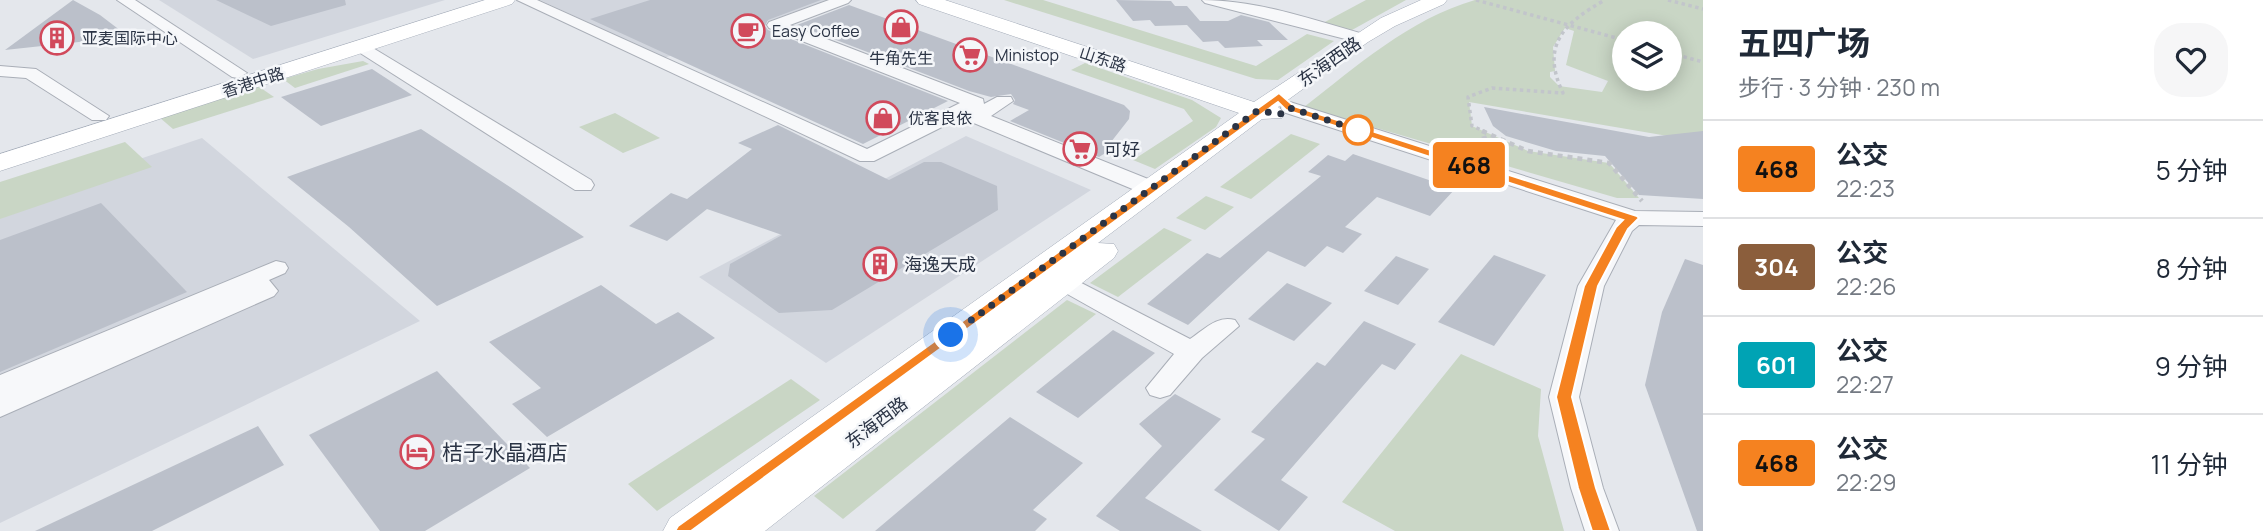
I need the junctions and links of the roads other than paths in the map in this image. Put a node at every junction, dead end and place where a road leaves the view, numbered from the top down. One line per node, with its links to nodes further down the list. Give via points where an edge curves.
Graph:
1 (125, 0): 15 (street)
2 (471, 0): 15 (main road, 香港中路)
3 (505, 0): 13 (main road, 香港中路)
4 (525, 0): 11 (street, via 545,8)
5 (843, 0): 11 (street, via 775,25 975,103 867,157)
6 (926, 0): 17 (main road, 山东路)
7 (977, 0): 17 (main road, 山东路)
8 (1210, 0): 12 (street)
9 (1437, 0): 12 (main road, 东海西路)
10 (1464, 0): 17 (main road, 东海西路, via 1435,11)
11 (566, 8)
12 (1362, 38): 17 (main road, 东海西路)
13 (363, 47): 20 (main road, 香港中路); 21 (street)
14 (0, 71): 18 (street, via 30,73)
15 (238, 73): 18 (main road, 香港中路)
16 (1004, 101): 22 (street, via 976,117)
17 (1277, 107): 22 (main road, 东海西路); 24 (street); 25 (main road, 东海西路)
18 (99, 116): 19 (main road, 香港中路)
19 (0, 148)
20 (0, 163)
21 (583, 184)
22 (1150, 188): 31 (main road, 东海西路)
23 (1703, 219): 24 (street)
24 (1638, 221): 33 (street, via 1591,286 1564,397)
25 (1062, 281): 27 (street); 32 (main road, 东海西路)
26 (1226, 326): 27 (street)
27 (1192, 352): 29 (street)
28 (0, 386): 30 (street, via 265,279)
29 (1160, 388)
30 (0, 407)
31 (685, 531)
32 (733, 531)
33 (1602, 531)

